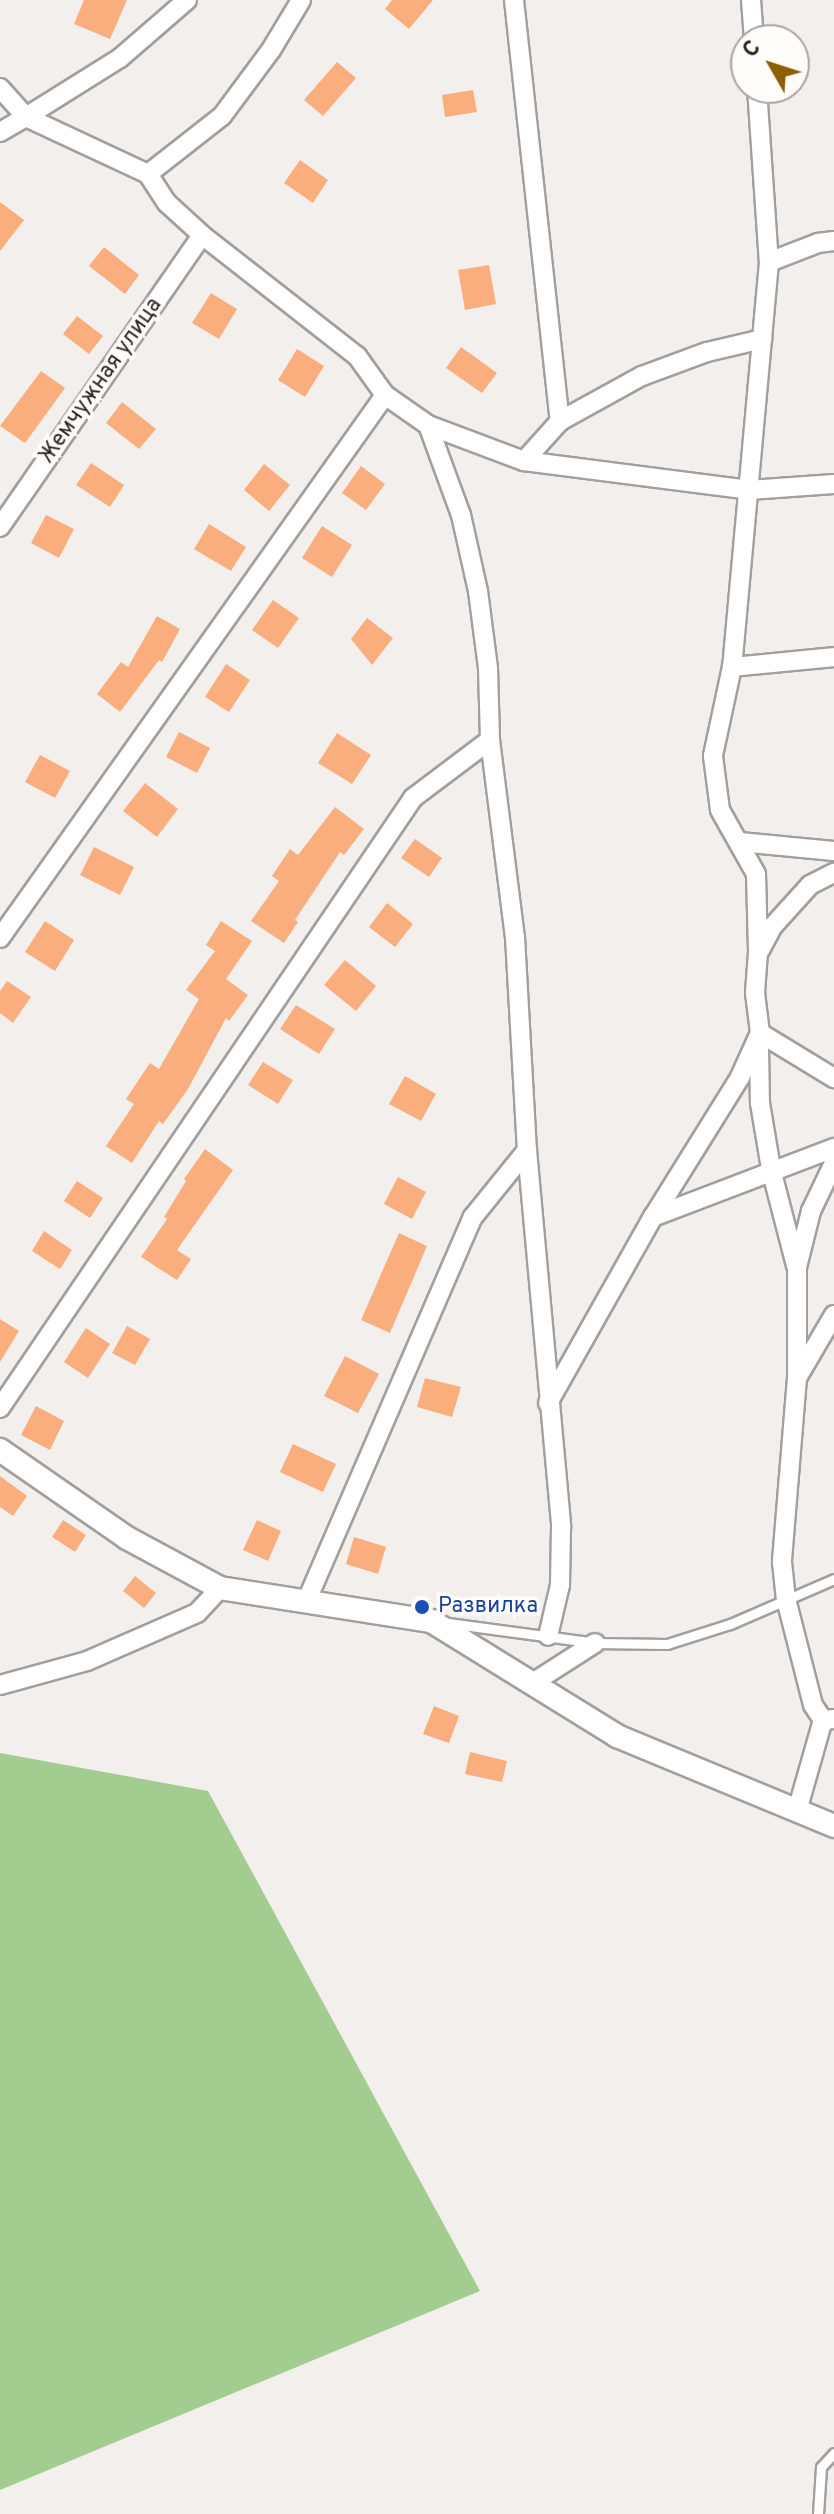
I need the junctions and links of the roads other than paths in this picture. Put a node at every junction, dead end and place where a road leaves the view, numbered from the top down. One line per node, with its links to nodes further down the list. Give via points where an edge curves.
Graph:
1 (187, 0): 8 (street, via 120,58)
2 (301, 0): 10 (street, via 222,116)
3 (514, 0): 16 (street)
4 (751, 0): 5 (street)
5 (753, 24)
6 (0, 88): 8 (street)
7 (758, 104): 13 (street)
8 (26, 117): 9 (street); 10 (street)
9 (0, 132)
10 (148, 174): 11 (street, via 167,203)
11 (202, 235): 15 (street, via 357,356); 21 (street, Жемчужная улица)
12 (834, 241): 13 (street)
13 (769, 262): 14 (street)
14 (762, 339): 16 (street, via 642,376); 20 (street)
15 (385, 395): 17 (street); 28 (street)
16 (560, 421): 18 (street)
17 (428, 425): 18 (street); 24 (street, via 461,515 478,591)
18 (524, 461): 20 (street)
19 (834, 484): 20 (street)
20 (749, 490): 23 (street)
21 (0, 527)
22 (834, 657): 23 (street)
23 (732, 667): 25 (street, via 713,756 720,810)
24 (490, 740): 33 (street, via 515,937); 41 (street, via 413,798)
25 (740, 842): 26 (street); 29 (street, via 756,874)
26 (834, 851)
27 (834, 873): 29 (street, via 810,885 773,926)
28 (0, 938)
29 (758, 952): 30 (street, via 755,993)
30 (760, 1033): 31 (street); 35 (street, via 759,1090); 36 (street, via 740,1077)
31 (834, 1078)
32 (834, 1148): 35 (street)
33 (527, 1150): 40 (street); 46 (street, via 473,1217)
34 (834, 1163): 37 (street, via 811,1211)
35 (771, 1169): 36 (street); 37 (street)
36 (653, 1217): 40 (street)
37 (797, 1267): 39 (street)
38 (834, 1315): 39 (street)
39 (797, 1378): 45 (street, via 782,1562)
40 (548, 1403): 48 (street, via 561,1527 560,1585)
41 (0, 1408)
42 (0, 1450): 44 (street, via 127,1538)
43 (834, 1579): 45 (lane)
44 (220, 1588): 46 (street); 51 (street, via 197,1613 87,1661)
45 (786, 1599): 49 (lane, via 667,1644); 52 (street, via 813,1705)
46 (307, 1600): 47 (street)
47 (431, 1621): 48 (lane); 50 (street)
48 (548, 1636): 49 (lane)
49 (595, 1643): 50 (street)
50 (531, 1684): 53 (street, via 617,1736)
51 (0, 1685)
52 (829, 1720): 53 (street)
53 (797, 1811): 54 (street)
54 (834, 1826)
55 (834, 2453): 56 (lane, via 821,2467)
56 (818, 2514)

